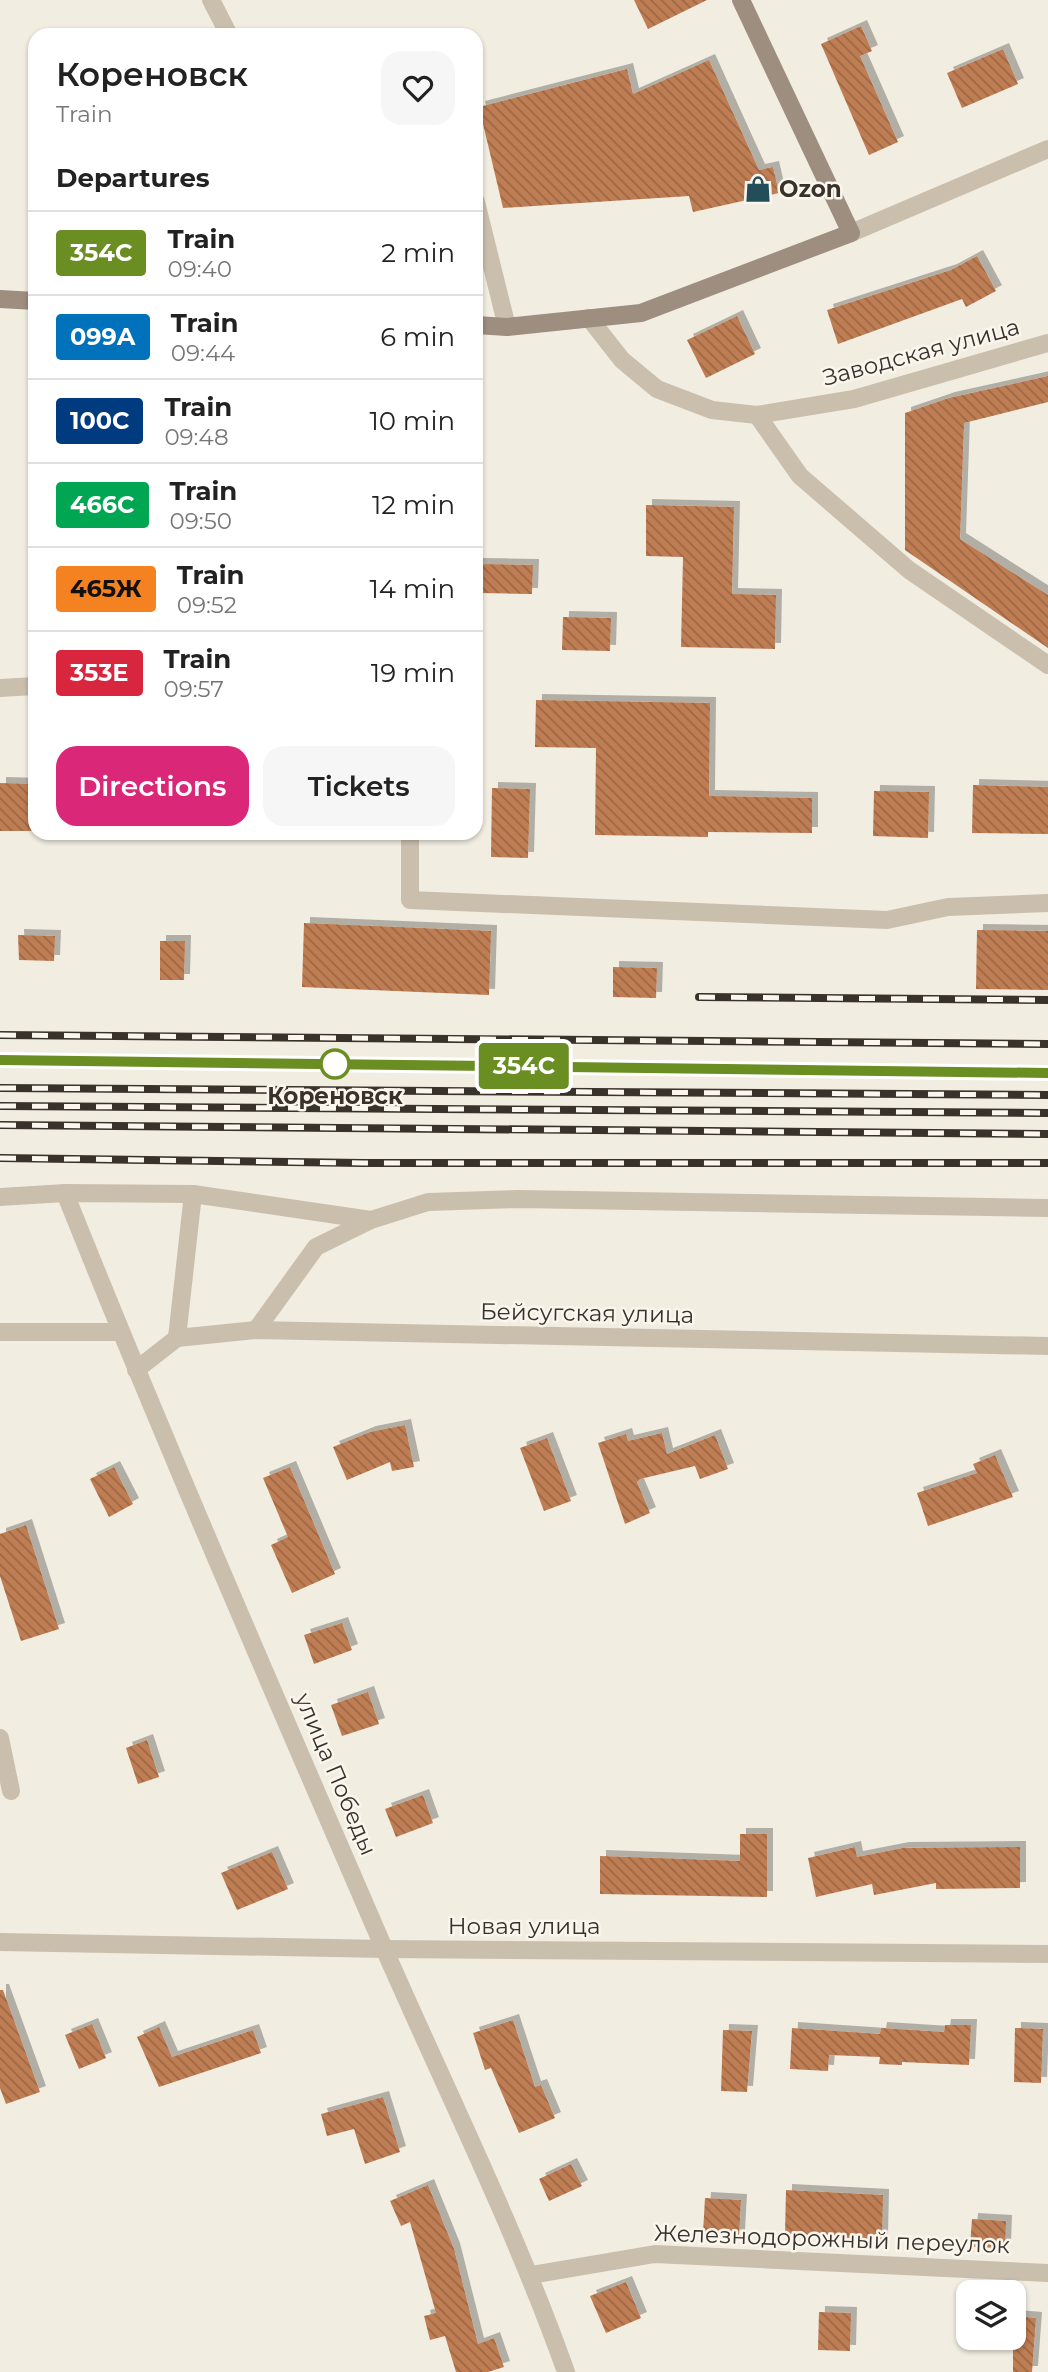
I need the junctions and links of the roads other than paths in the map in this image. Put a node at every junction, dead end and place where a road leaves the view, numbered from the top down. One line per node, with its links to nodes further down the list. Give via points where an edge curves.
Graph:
1 (211, 0): 3 (street)
2 (741, 0): 6 (main road)
3 (225, 28)
4 (1048, 149): 6 (street)
5 (483, 230): 11 (street)
6 (851, 233): 9 (main road, via 641,313)
7 (0, 299): 8 (main road)
8 (28, 301)
9 (589, 318): 11 (main road); 13 (street, Заводская улица, via 622,360 657,389 712,410)
10 (483, 325): 11 (main road)
11 (507, 327)
12 (1048, 343): 13 (street, Заводская улица, via 854,399)
13 (757, 415): 14 (street, via 800,475 909,570)
14 (1048, 665)
15 (28, 686): 16 (street)
16 (0, 688)
17 (410, 840): 18 (street, via 410,900 887,920 948,907)
18 (1048, 903)
19 (65, 1193): 20 (street); 21 (street); 26 (street, улица Победы)
20 (193, 1194): 23 (street); 27 (street)
21 (0, 1197)
22 (1048, 1208): 23 (street, via 519,1199 428,1202)
23 (371, 1220): 24 (street, via 316,1247)
24 (256, 1331): 27 (street, Бейсугская улица); 28 (street, Бейсугская улица)
25 (0, 1332): 26 (street)
26 (120, 1332): 29 (street, улица Победы)
27 (177, 1338): 29 (street)
28 (1048, 1346)
29 (136, 1370): 33 (street, улица Победы)
30 (0, 1738): 31 (street)
31 (11, 1791)
32 (0, 1942): 33 (street, Новая улица)
33 (385, 1949): 34 (street, Новая улица); 36 (street, улица Победы)
34 (1048, 1954)
35 (1048, 2273): 36 (street, Железнодорожный переулок, via 655,2254)
36 (531, 2275): 37 (street, улица Победы)
37 (566, 2372)

